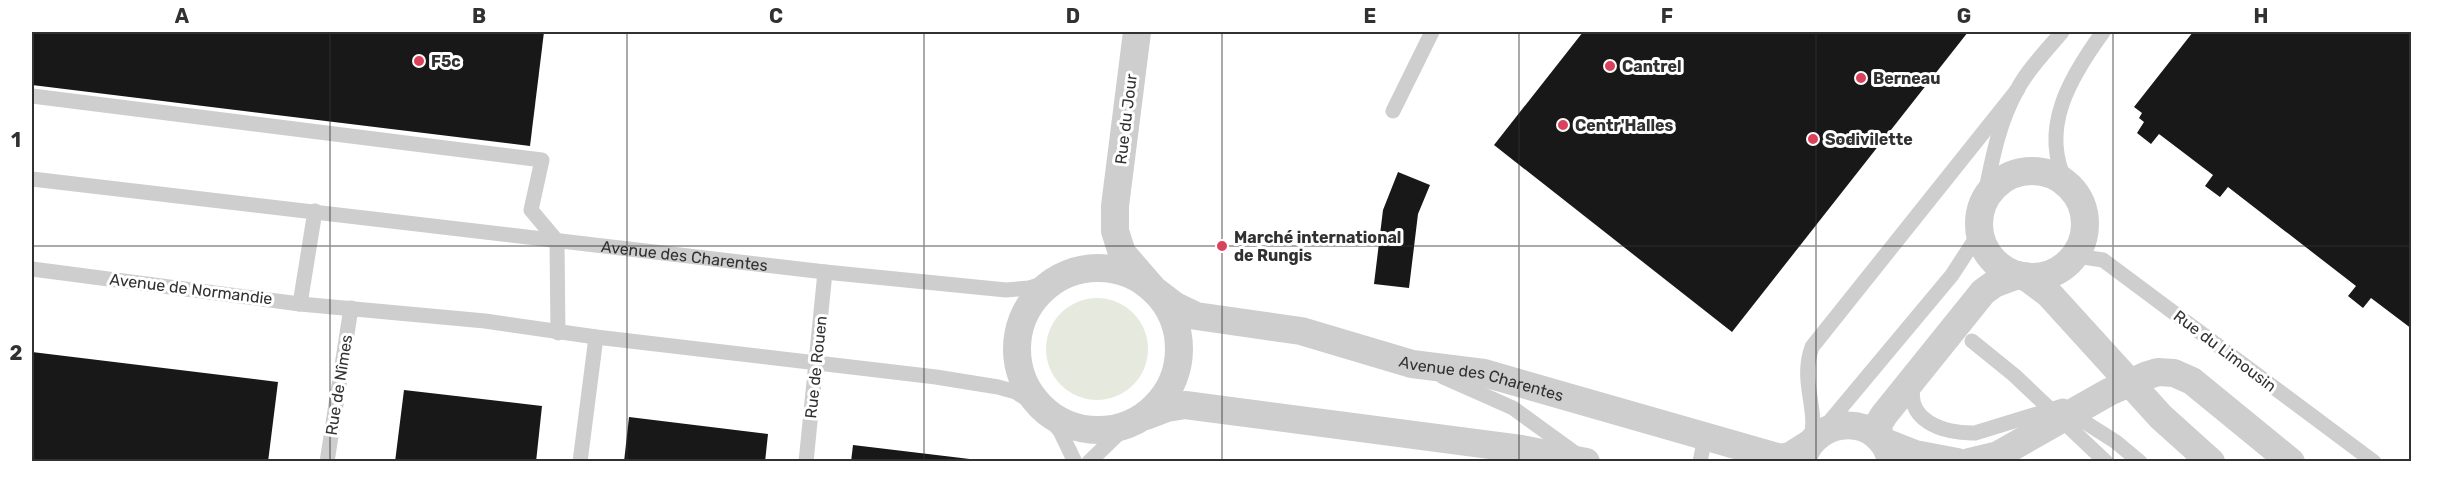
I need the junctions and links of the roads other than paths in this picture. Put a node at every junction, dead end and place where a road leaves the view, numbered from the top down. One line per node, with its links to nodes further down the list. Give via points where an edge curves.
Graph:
1 (1137, 32): 10 (street, Rue du Jour)
2 (1432, 32): 7 (lane)
3 (2062, 32): 5 (lane)
4 (2103, 32): 9 (lane, via 2068,83 2060,110 2057,161)
5 (2018, 88): 12 (lane, via 1995,145); 33 (lane, via 1812,347 1806,374 1812,424)
6 (32, 96): 13 (lane, via 542,160 531,210)
7 (1393, 111)
8 (32, 179): 11 (lane)
9 (2067, 184): 12 (street, via 2037,171 2021,172 1992,190); 14 (street, via 2078,196 2085,228 2081,246)
10 (1115, 206): 18 (street, Rue du Jour, via 1096,248); 19 (street, Rue du Jour, via 1115,231 1122,253)
11 (315, 211): 13 (lane, Avenue des Charentes); 20 (lane)
12 (1981, 214): 17 (street, via 1981,237 1987,251 2008,272); 33 (lane, via 1976,238 1952,275)
13 (557, 241): 16 (lane, Avenue des Charentes); 22 (lane)
14 (2070, 262): 17 (street, via 2040,277); 48 (lane, Rue du Limousin, via 2083,257 2103,260)
15 (32, 269): 20 (lane, Avenue de Normandie)
16 (825, 272): 18 (lane, Avenue des Charentes, via 1006,290); 25 (lane, Rue de Rouen)
17 (2022, 276): 27 (street, via 1994,284 1983,292); 29 (street, via 2049,294)
18 (1053, 281): 19 (street, via 1078,270 1105,268 1131,275); 30 (street, via 1034,298 1022,320 1016,344 1018,369 1028,393)
19 (1154, 290): 26 (street, Avenue des Charentes, via 1196,316 1301,331); 31 (street, via 1169,309 1178,331 1180,355 1163,399)
20 (300, 304): 21 (lane, Avenue de Normandie)
21 (351, 308): 22 (lane, via 485,321); 36 (lane, Rue de Nîmes)
22 (558, 333): 23 (lane)
23 (596, 338): 25 (lane); 37 (lane)
24 (1972, 341): 28 (lane)
25 (816, 364): 30 (lane, via 998,387 1016,392); 38 (lane, Rue de Rouen)
26 (1412, 364): 34 (street, Avenue des Charentes, via 1484,372); 41 (lane, via 1512,408)
27 (1918, 372): 32 (lane, via 1912,396 1922,417 1932,425 1945,431 1975,433); 35 (street, via 1879,423)
28 (2014, 375): 44 (lane); 45 (lane)
29 (2101, 395): 32 (street); 46 (street, via 2161,417); 47 (street, via 2158,372 2174,373 2192,381)
30 (1044, 411): 31 (street, via 1067,426 1094,431 1121,428); 39 (lane, via 1065,438)
31 (1146, 416): 40 (lane, via 1117,435); 41 (street, via 1185,405 1521,449)
32 (2028, 427): 43 (street, via 1998,454)
33 (1810, 446): 34 (street, Avenue des Charentes, via 1781,458); 35 (street, Avenue des Charentes, via 1830,428 1843,424 1868,430)
34 (1702, 449)
35 (1887, 451): 42 (street, Avenue des Charentes)
36 (327, 462)
37 (580, 462)
38 (806, 462)
39 (1075, 462)
40 (1089, 462)
41 (1587, 462)
42 (1957, 462)
43 (1969, 462)
44 (2106, 462)
45 (2140, 462)
46 (2211, 462)
47 (2291, 462)
48 (2374, 462)

